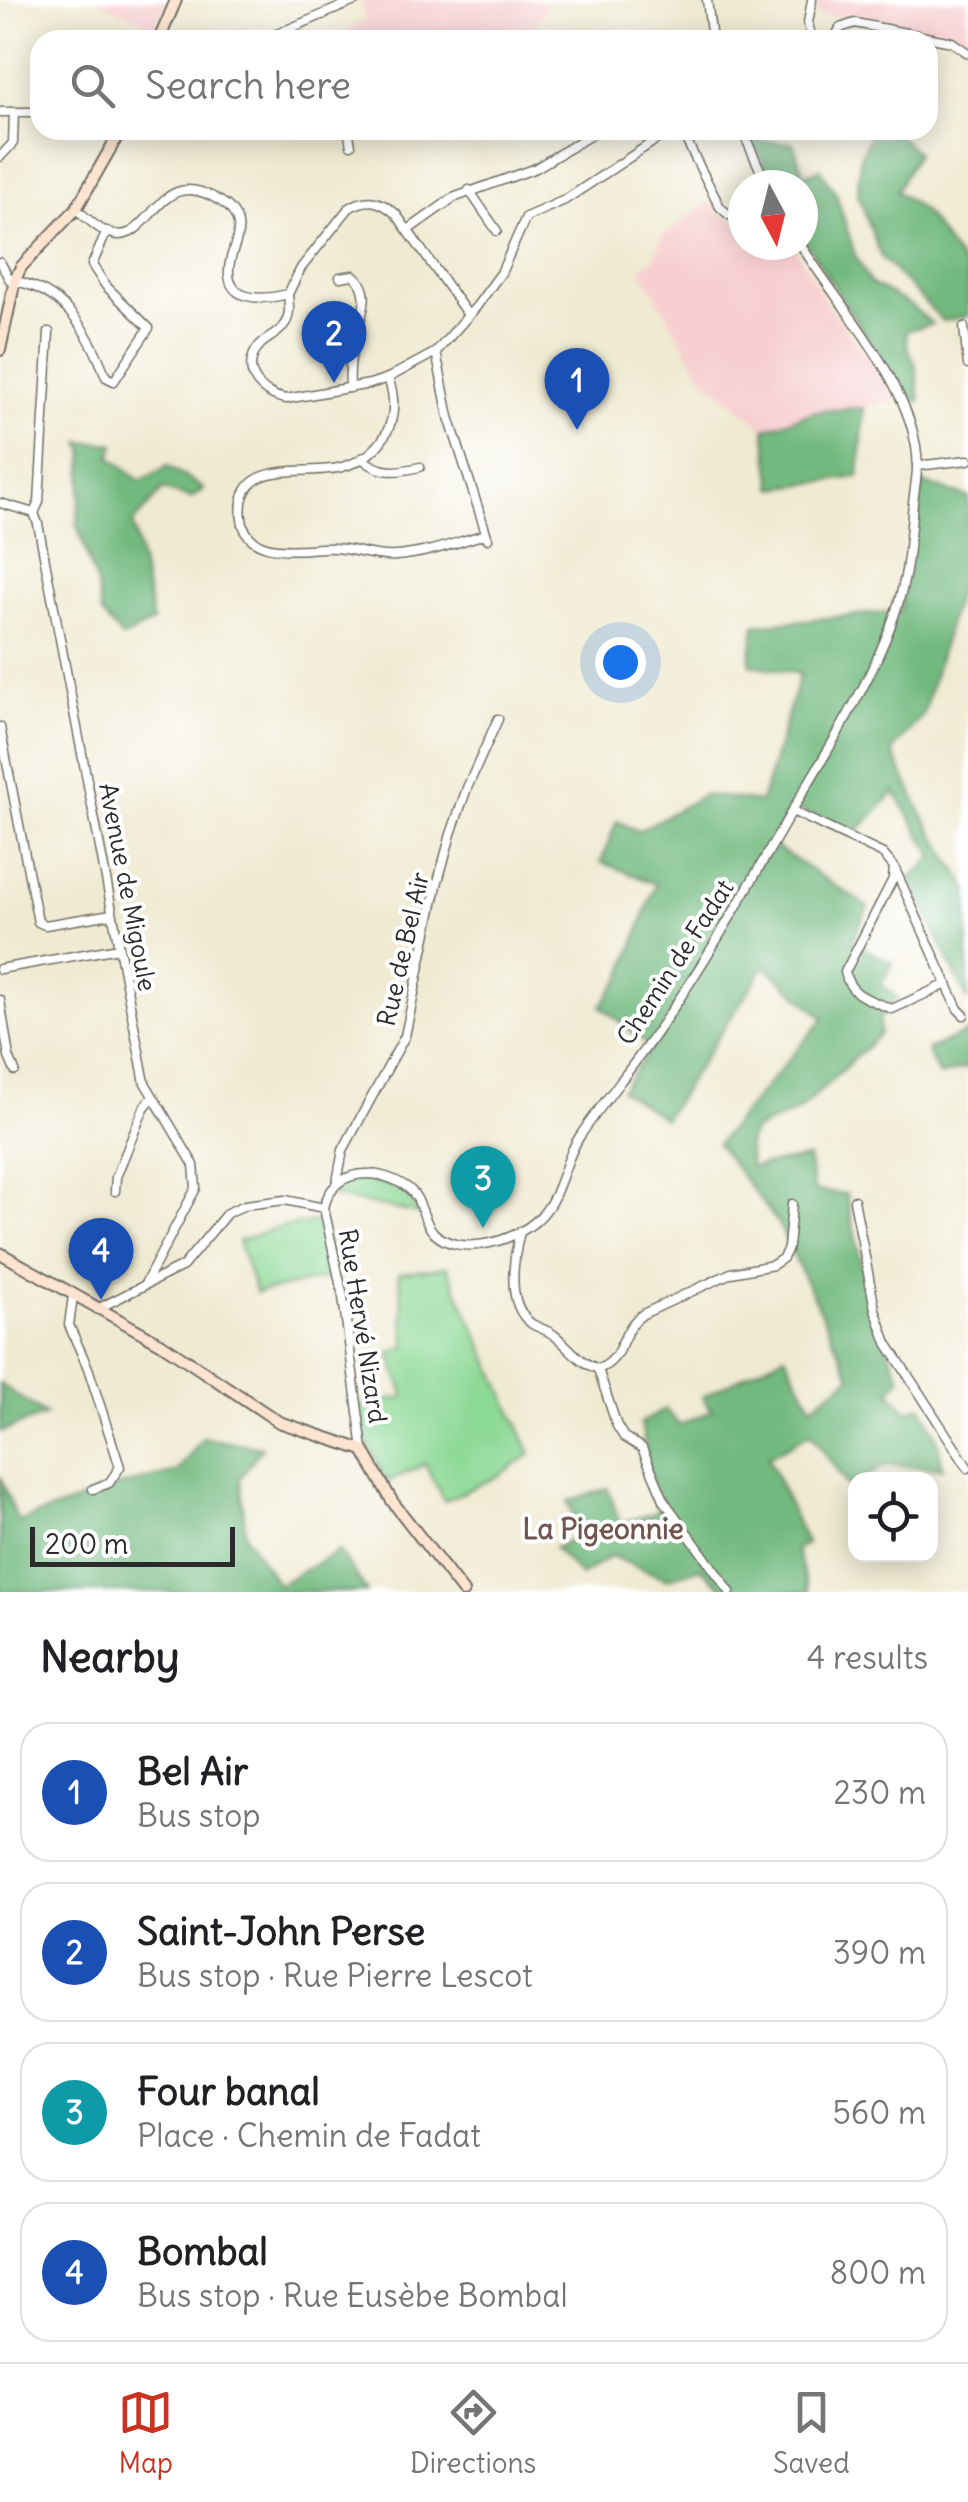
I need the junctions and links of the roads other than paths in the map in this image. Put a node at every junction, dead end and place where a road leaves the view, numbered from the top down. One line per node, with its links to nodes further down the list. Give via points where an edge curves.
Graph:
1 (176, 0): 5 (street)
2 (356, 0): 6 (street)
3 (706, 0): 7 (street)
4 (812, 0): 8 (street)
5 (162, 30)
6 (286, 30)
7 (710, 30)
8 (810, 30)
9 (839, 30): 10 (street, via 855,23)
10 (894, 30)
11 (938, 38): 12 (street)
12 (968, 54)
13 (0, 112): 14 (street)
14 (14, 112): 15 (street); 23 (street, via 13,143)
15 (30, 112)
16 (115, 140): 26 (street)
17 (350, 140): 22 (street)
18 (583, 140): 25 (street, via 536,168)
19 (656, 140): 36 (street, via 565,200 526,217 502,273)
20 (686, 140): 27 (street)
21 (747, 140): 24 (street)
22 (351, 144)
23 (0, 156)
24 (760, 170)
25 (469, 190): 28 (street); 30 (street)
26 (76, 209): 29 (street); 34 (street)
27 (728, 214)
28 (408, 230): 35 (street, via 384,203 360,202 301,268); 36 (street)
29 (107, 231): 34 (street, via 92,265 149,328 114,381 66,305); 35 (street, via 136,229 176,190 194,188 228,206 238,220 229,266 234,291 252,300)
30 (497, 231)
31 (811, 260): 46 (street, Chemin de Fadat, via 894,382 910,418)
32 (0, 262): 34 (street)
33 (340, 276): 43 (street, via 360,279 364,296)
34 (15, 280): 39 (street)
35 (288, 294): 43 (street, via 286,324 253,356 255,382 286,399)
36 (468, 315): 40 (street)
37 (964, 327): 41 (street)
38 (50, 332): 49 (street, Avenue de Migoule)
39 (0, 350)
40 (436, 352): 42 (street); 44 (street, via 448,417 487,536 395,556 282,550 253,539 244,526 242,502 263,476 342,467)
41 (968, 365)
42 (388, 378): 43 (street); 44 (street, via 394,418)
43 (350, 388)
44 (362, 458): 47 (street, via 390,472)
45 (968, 460): 46 (street)
46 (917, 466): 52 (street, Chemin de Fadat, via 895,616 846,720)
47 (420, 467)
48 (0, 504): 49 (street)
49 (34, 513): 54 (street, Avenue de Migoule)
50 (498, 720): 62 (street, Rue de Bel Air, via 451,834 405,1036 343,1150)
51 (0, 726): 54 (street, via 38,922)
52 (792, 811): 53 (street, via 883,854); 67 (street, Chemin de Fadat, via 654,1035 578,1138 552,1204)
53 (894, 867): 57 (street); 57 (street, via 844,972 847,983 892,1009)
54 (112, 914): 55 (street, Avenue de Migoule)
55 (119, 948): 56 (street); 61 (street, Avenue de Migoule)
56 (0, 969)
57 (947, 984): 59 (street)
58 (0, 1000): 60 (street)
59 (964, 1015)
60 (15, 1071)
61 (152, 1098): 63 (street); 69 (street, Avenue de Migoule, via 197,1177)
62 (337, 1182): 66 (street); 67 (street, via 361,1173 409,1188 436,1235 452,1244)
63 (115, 1191)
64 (854, 1200): 76 (street, via 887,1344)
65 (792, 1204): 74 (street, via 783,1258 732,1272 643,1314 630,1323 617,1358)
66 (324, 1208): 70 (street, via 285,1200 245,1205 227,1213 195,1256); 75 (street, Rue Hervé Nizard, via 344,1297)
67 (520, 1232): 74 (street, via 513,1274 520,1311)
68 (0, 1252): 72 (street)
69 (157, 1263): 70 (street); 71 (street, Avenue de Migoule)
70 (174, 1270): 71 (street)
71 (146, 1282): 73 (street)
72 (74, 1296): 73 (street); 77 (street, via 69,1325 120,1468)
73 (97, 1310): 75 (street, via 182,1356 278,1422)
74 (598, 1369): 79 (street, via 617,1426 642,1448 664,1502)
75 (363, 1450): 78 (street, via 392,1501)
76 (968, 1468)
77 (93, 1488)
78 (463, 1592)
79 (730, 1592)

